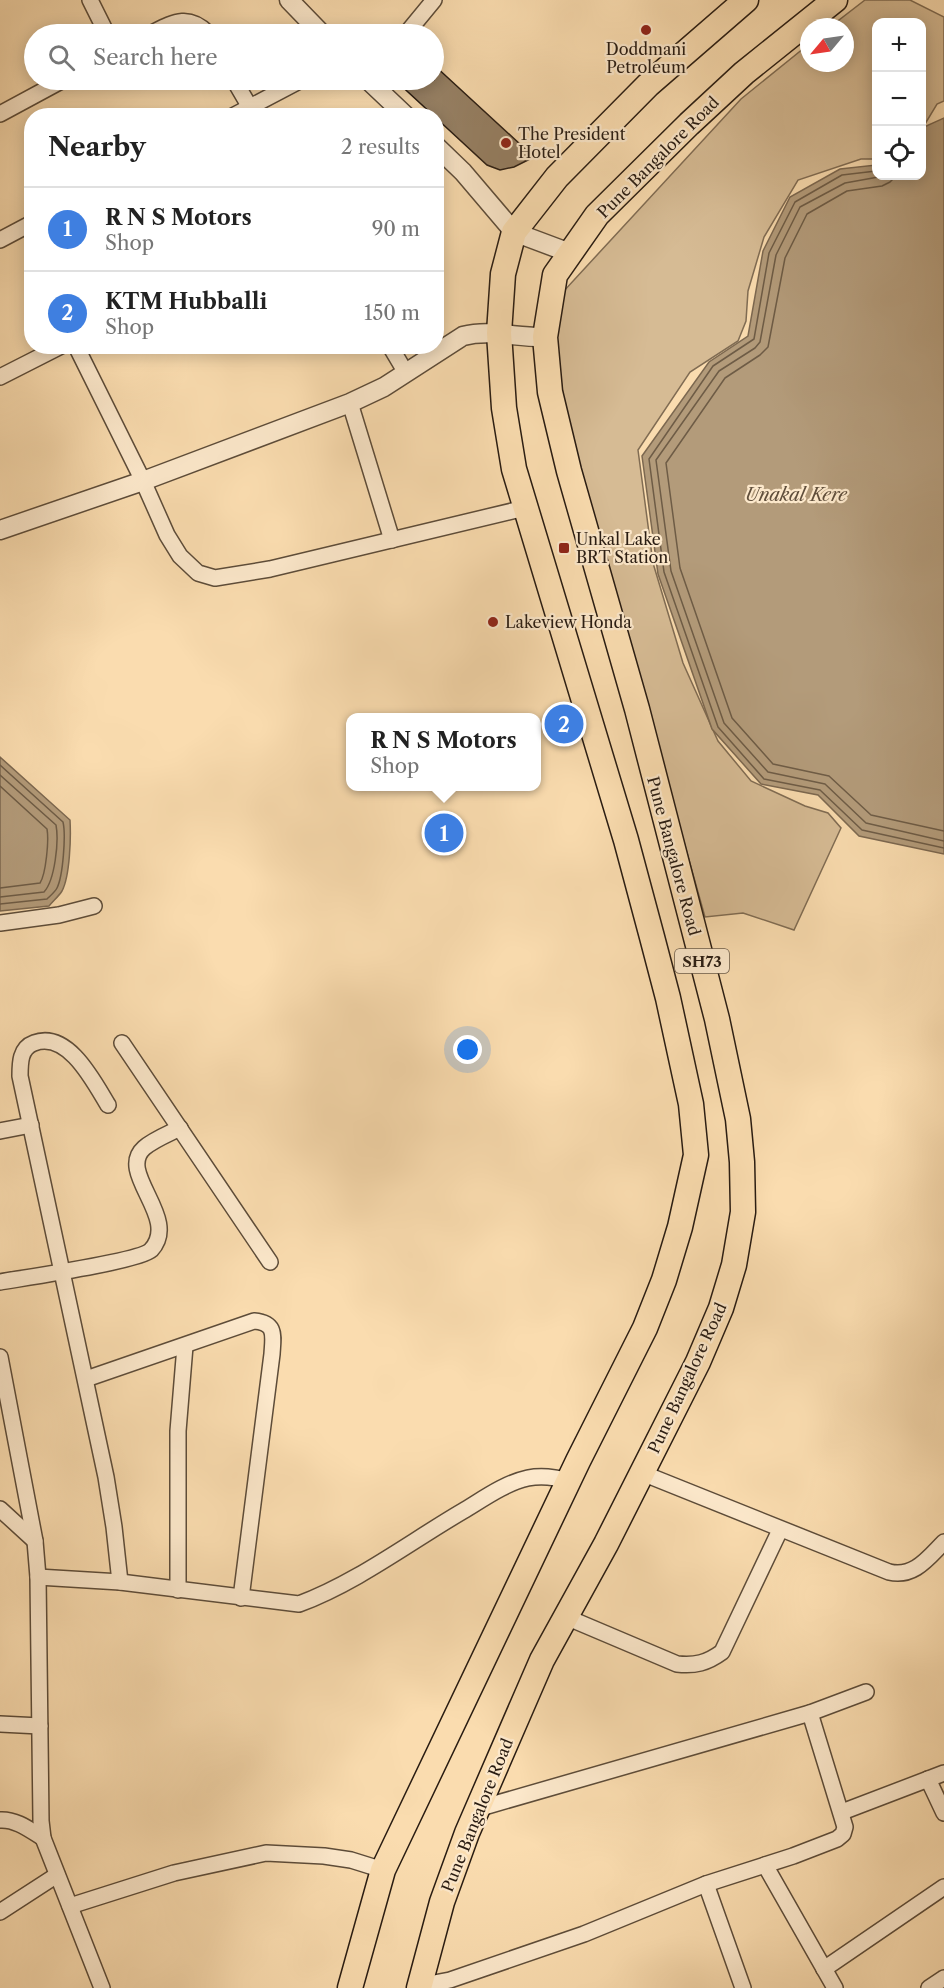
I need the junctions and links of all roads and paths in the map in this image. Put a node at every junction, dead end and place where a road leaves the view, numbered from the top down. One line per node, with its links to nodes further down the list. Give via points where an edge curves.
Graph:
1 (90, 0): 6 (street)
2 (434, 0): 10 (street)
3 (746, 0): 21 (main road, SH73, via 648,85 557,177)
4 (835, 0): 23 (main road, Pune Bangalore Road / SH73, via 744,73 689,124 597,215)
5 (297, 3): 9 (street)
6 (102, 24)
7 (170, 24): 8 (street)
8 (199, 24)
9 (314, 24)
10 (414, 24)
11 (44, 90): 18 (street)
12 (240, 90): 15 (street)
13 (286, 90): 16 (street)
14 (379, 90): 17 (street)
15 (251, 108)
16 (258, 108)
17 (398, 108)
18 (0, 114)
19 (444, 154): 21 (street)
20 (24, 228): 22 (street)
21 (514, 232): 23 (street); 24 (main road, SH73, via 503,273)
22 (0, 240)
23 (570, 253): 25 (main road, Pune Bangalore Road / SH73, via 555,276)
24 (499, 333): 25 (street); 26 (street, via 478,332); 35 (main road, SH73, via 504,408)
25 (545, 337): 51 (main road, Pune Bangalore Road / SH73, via 550,392 561,438 637,709 717,1019 736,1110 742,1162 742,1212 734,1265 721,1308)
26 (444, 346)
27 (45, 354): 32 (street)
28 (80, 354): 34 (street)
29 (395, 354): 31 (street)
30 (433, 354): 31 (street)
31 (406, 373): 33 (street)
32 (0, 377)
33 (350, 403): 34 (street); 37 (street)
34 (143, 481): 36 (street); 37 (street, via 180,556 198,573 215,578)
35 (525, 508): 37 (street); 52 (main road, SH73, via 613,796 660,968 691,1104 696,1155 680,1227 657,1299)
36 (2, 525)
37 (392, 540)
38 (94, 906): 39 (street)
39 (0, 922)
40 (122, 1043): 43 (street)
41 (108, 1105): 42 (street, via 88,1070 68,1051 53,1042 39,1041 24,1050 20,1061)
42 (31, 1125): 44 (street); 46 (street)
43 (180, 1128): 45 (street); 46 (street, via 142,1149 138,1156 140,1178 160,1229 151,1250 122,1260)
44 (0, 1131)
45 (270, 1262)
46 (61, 1271): 47 (street); 50 (street)
47 (0, 1282)
48 (185, 1346): 50 (street); 59 (street, via 178,1431); 60 (street, via 254,1321 269,1326 273,1334)
49 (0, 1357): 55 (street)
50 (86, 1379): 58 (street, via 114,1527)
51 (642, 1473): 54 (street); 61 (main road, Pune Bangalore Road / SH73)
52 (569, 1481): 60 (street, via 541,1476 509,1485 326,1594 299,1604); 74 (main road, SH73)
53 (0, 1509): 55 (street)
54 (780, 1530): 56 (street, via 899,1575 920,1566); 61 (street, via 722,1652 710,1661 677,1664)
55 (35, 1541): 57 (street)
56 (944, 1542)
57 (38, 1577): 58 (street); 65 (street)
58 (120, 1582): 59 (street)
59 (178, 1590): 60 (street)
60 (241, 1598)
61 (566, 1617): 68 (main road, Pune Bangalore Road / SH73, via 542,1660)
62 (866, 1692): 63 (street)
63 (810, 1713): 68 (street); 69 (street)
64 (0, 1724): 65 (street)
65 (40, 1726): 72 (street)
66 (944, 1773): 67 (street)
67 (928, 1779): 69 (street); 70 (street)
68 (477, 1809): 82 (main road, Pune Bangalore Road / SH73, via 442,1902)
69 (842, 1812): 73 (street, via 845,1827 837,1839)
70 (944, 1813)
71 (0, 1820): 72 (street, via 19,1824)
72 (43, 1838): 75 (street)
73 (765, 1865): 76 (street); 80 (street)
74 (383, 1870): 78 (street, via 324,1856 266,1853 174,1873); 84 (main road, SH73)
75 (57, 1875): 78 (street); 79 (street)
76 (706, 1884): 82 (street, via 515,1959 450,1980); 85 (street)
77 (944, 1887): 80 (street)
78 (70, 1906): 83 (street)
79 (0, 1912)
80 (824, 1969): 86 (street)
81 (944, 1978): 87 (street)
82 (419, 1985)
83 (102, 1988)
84 (350, 1988)
85 (743, 1988)
86 (835, 1988)
87 (929, 1988)

